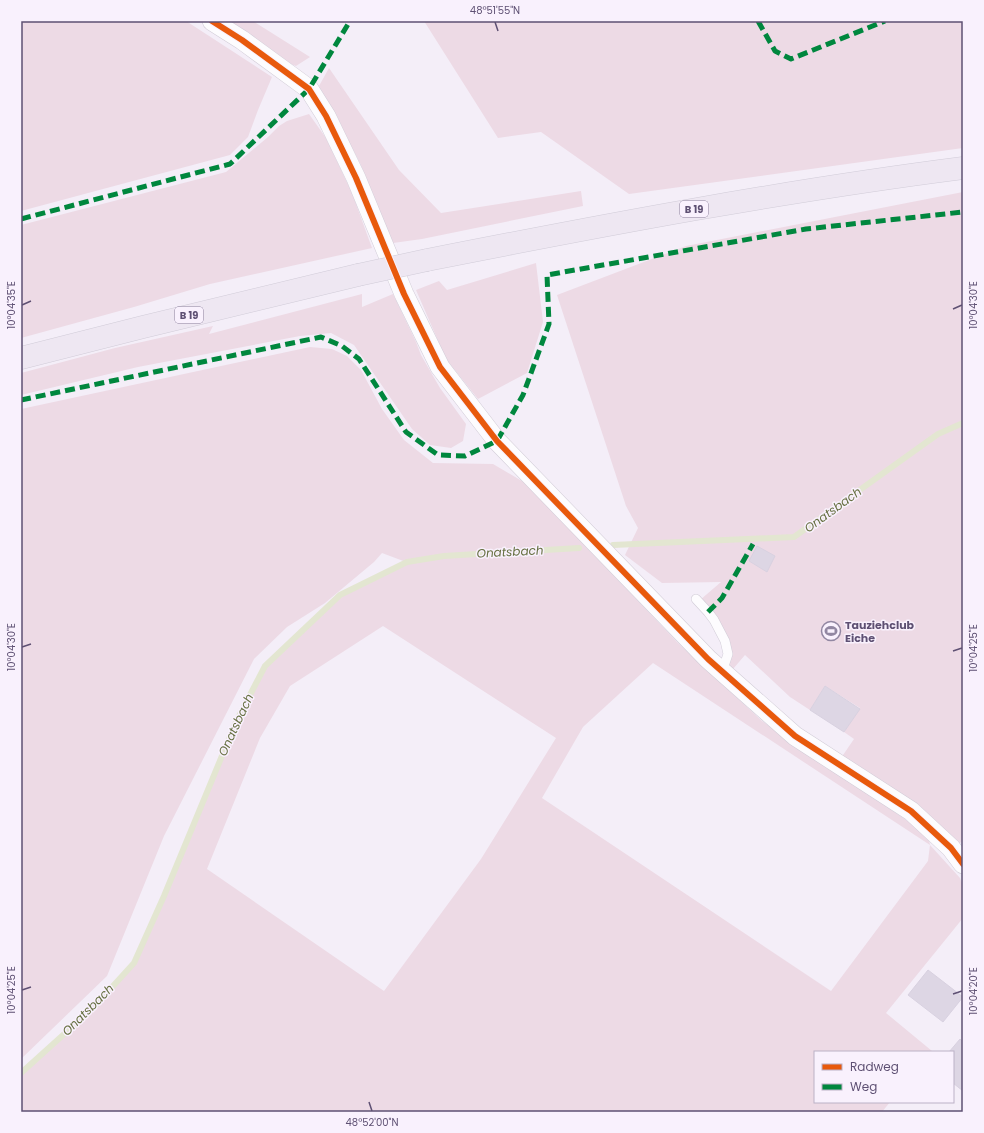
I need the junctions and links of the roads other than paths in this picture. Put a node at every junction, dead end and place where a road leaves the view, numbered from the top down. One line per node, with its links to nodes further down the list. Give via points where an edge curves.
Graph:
1 (212, 21): 5 (street, via 309,89 326,116 356,178 404,294 440,367 497,441)
2 (963, 168): 3 (main road, B 19, bridge, via 704,207 427,260)
3 (21, 358)
4 (696, 599): 5 (lane, via 711,616 725,641 728,654)
5 (722, 672): 6 (street, via 795,736 911,812 951,848)
6 (963, 864)

